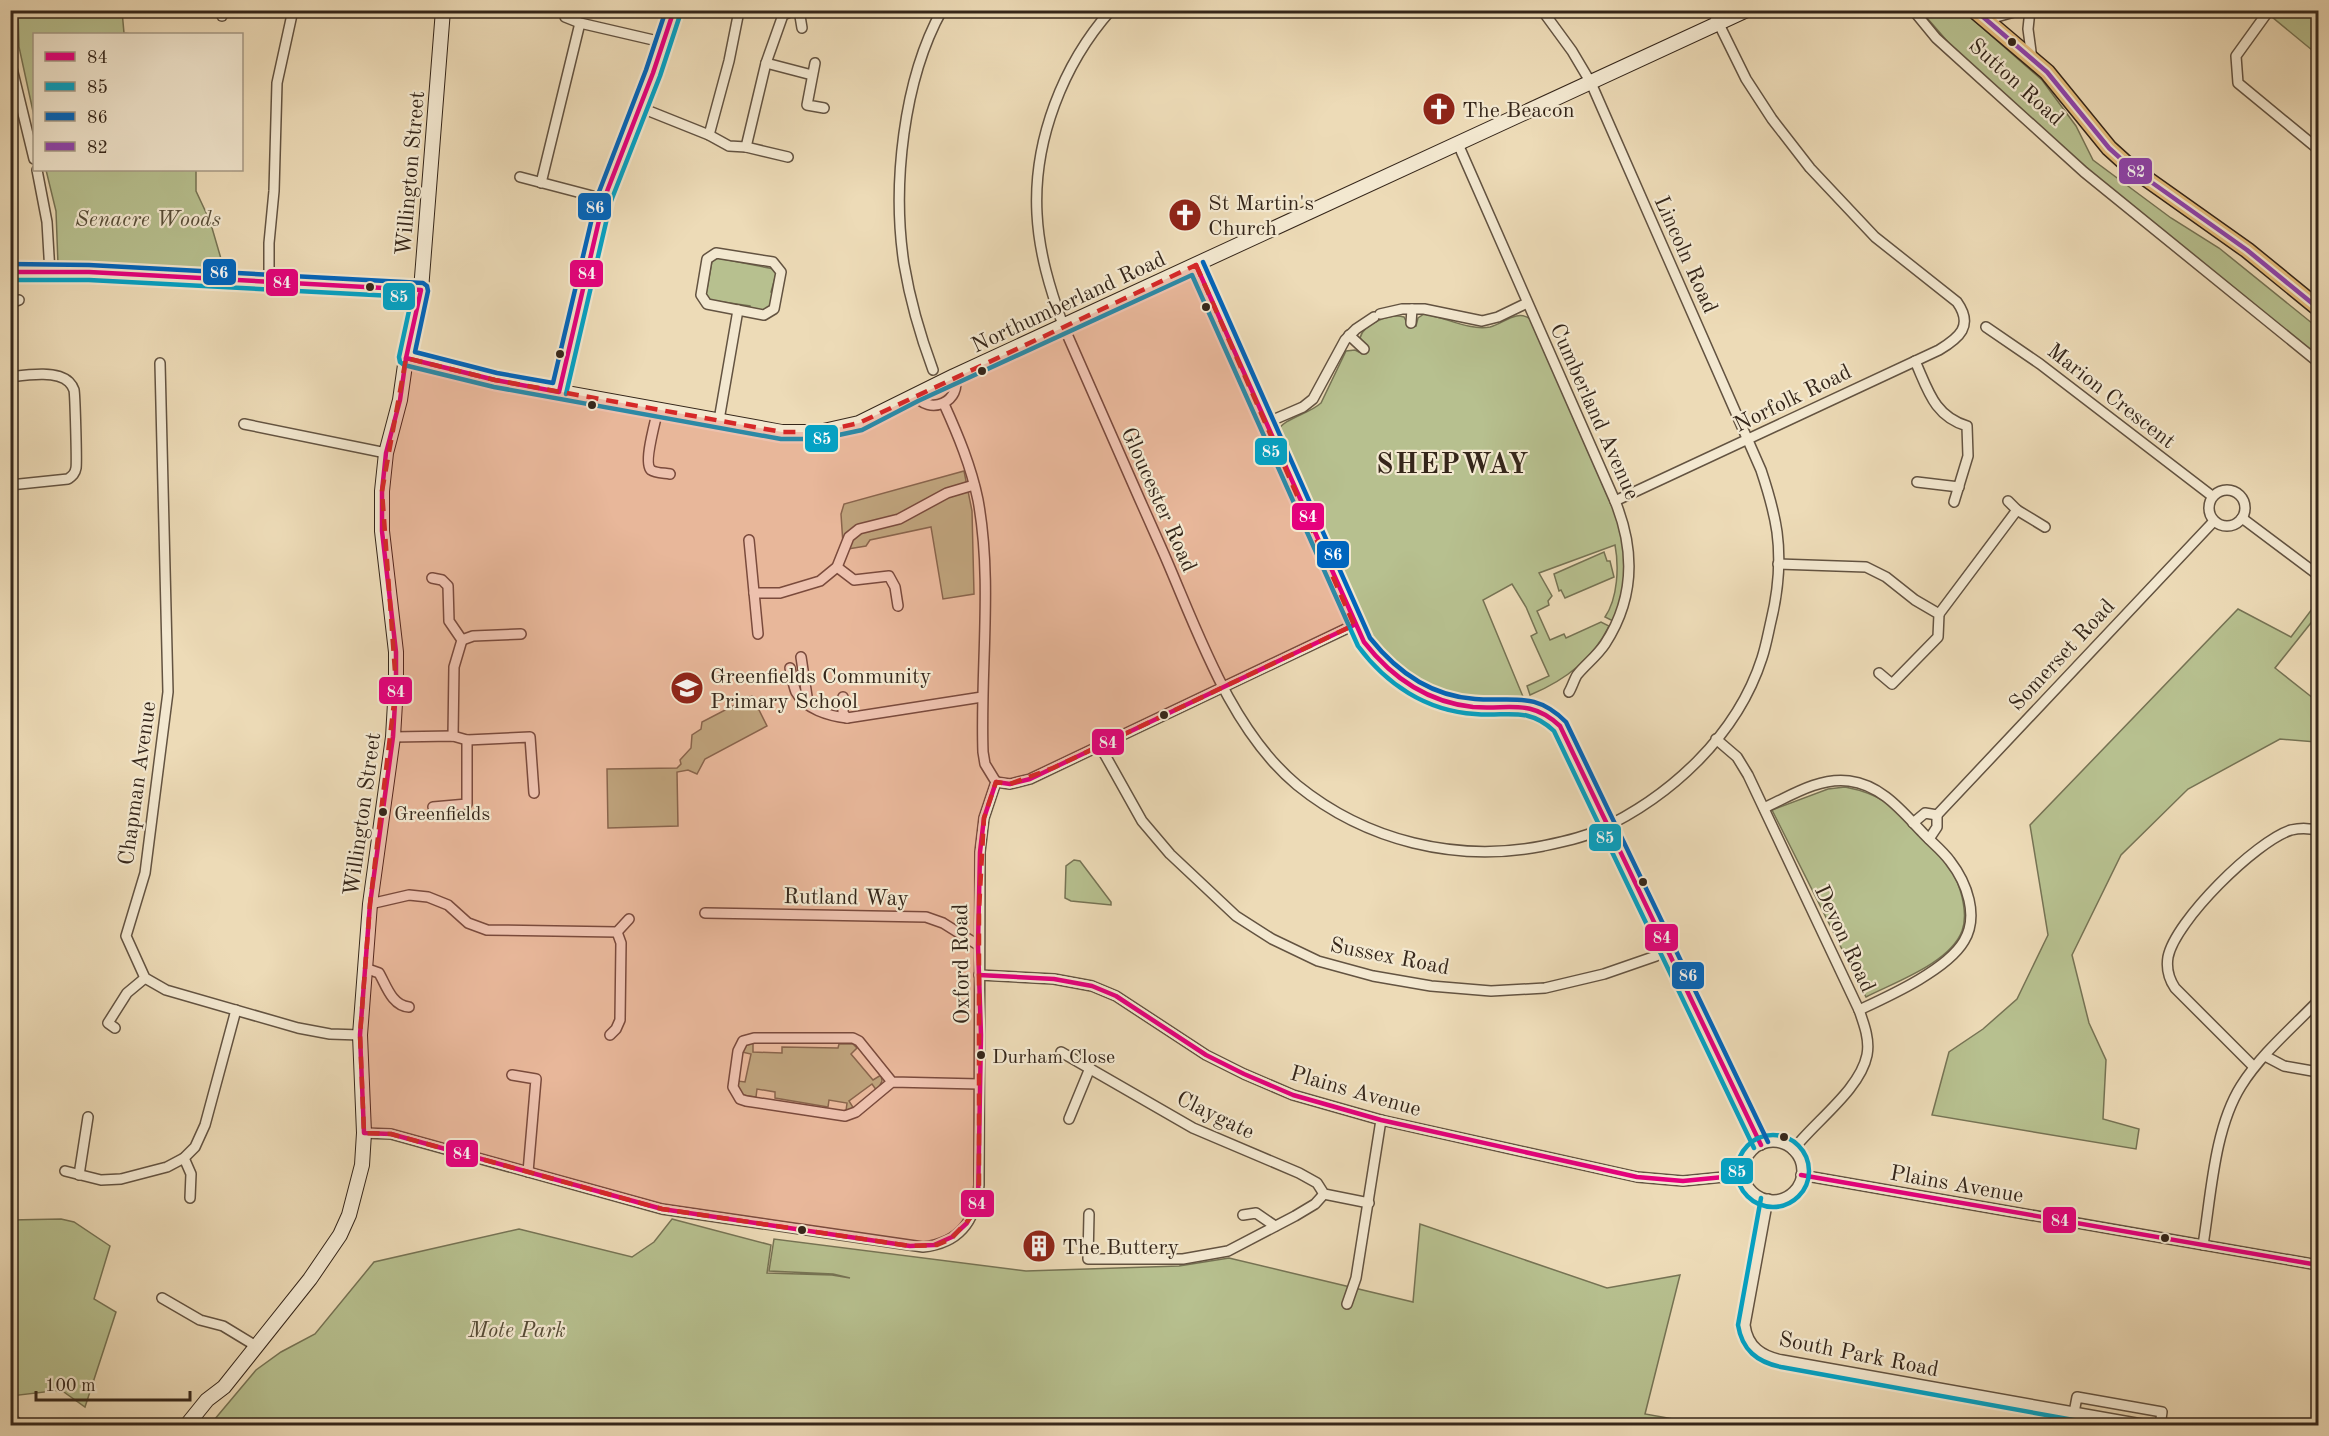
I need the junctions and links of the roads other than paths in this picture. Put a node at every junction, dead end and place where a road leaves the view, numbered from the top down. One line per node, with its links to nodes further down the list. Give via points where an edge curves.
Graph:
1 (293, 10): 42 (street, via 277,83)
2 (443, 10): 43 (street, Willington Street)
3 (674, 10): 20 (street)
4 (797, 10): 19 (street); 23 (street, via 783,15)
5 (942, 10): 57 (street, via 912,90 901,182 904,264 914,314)
6 (1111, 10): 49 (street, Gloucester Road, via 1068,72 1042,147 1037,193 1039,238 1048,285)
7 (1542, 10): 26 (street, Lincoln Road)
8 (1712, 10): 18 (street)
9 (1747, 10): 18 (street, Northumberland Road)
10 (1913, 10): 55 (street, Sutton Road, via 1936,38 2084,172)
11 (2021, 10): 15 (street)
12 (2030, 10): 21 (street)
13 (739, 11): 29 (street)
14 (2267, 13): 32 (street, via 2236,56 2238,83)
15 (1980, 15): 21 (main road, Sutton Road)
16 (565, 17): 17 (street)
17 (580, 23): 20 (street); 37 (street)
18 (1720, 23): 26 (street, Northumberland Road); 54 (street, Norfolk Road, via 1760,100 1810,168 1875,237 1962,310 1963,330 1957,338)
19 (802, 28)
20 (662, 42): 27 (street)
21 (2032, 59): 45 (main road, Sutton Road, via 2130,167 2247,250)
22 (10, 60): 33 (street)
23 (766, 63): 25 (street); 31 (street)
24 (815, 63): 25 (street)
25 (812, 75): 28 (street, via 807,105)
26 (1591, 83): 30 (street, Northumberland Road); 67 (street, Lincoln Road)
27 (639, 107): 29 (street); 38 (street)
28 (825, 108)
29 (709, 135): 31 (street, via 729,146)
30 (1458, 144): 39 (street, Northumberland Road); 44 (street, Cumberland Avenue)
31 (746, 147): 34 (street)
32 (2319, 149)
33 (33, 155)
34 (788, 157)
35 (37, 171): 41 (street, via 47,222)
36 (520, 177): 37 (street)
37 (542, 183): 38 (street)
38 (604, 199): 60 (street)
39 (1196, 265): 49 (street, Northumberland Road); 65 (street)
40 (10, 272): 41 (street)
41 (50, 273): 42 (street)
42 (269, 281): 43 (street)
43 (421, 290): 53 (street, Willington Street)
44 (1527, 303): 46 (street, via 1482,321); 75 (street, Cumberland Avenue)
45 (2319, 308)
46 (1412, 309): 48 (street); 51 (street, via 1377,315)
47 (738, 310): 47 (street, via 702,300 707,259 711,255 779,266 774,309 764,315); 64 (street)
48 (1411, 323)
49 (1063, 326): 58 (street, Northumberland Road); 97 (street, Gloucester Road)
50 (1986, 327): 74 (street, Marion Crescent)
51 (1349, 335): 52 (street); 65 (street, via 1313,399)
52 (1364, 349)
53 (406, 358): 60 (street, Northumberland Road); 68 (street, Willington Street)
54 (1915, 361): 67 (street, Norfolk Road); 73 (street, via 1939,410 1946,418 1967,426 1968,456)
55 (2319, 362)
56 (160, 363): 125 (street, Chapman Avenue, via 168,692 145,873 126,936)
57 (933, 370)
58 (954, 376): 61 (street, Northumberland Road); 62 (street, via 955,390)
59 (10, 377): 71 (street, via 60,376 69,382 75,392 77,450 77,466 68,479)
60 (559, 392): 63 (street, Northumberland Road)
61 (915, 394): 62 (street, via 927,405); 64 (street, Northumberland Road, via 859,423 819,432 782,432)
62 (944, 404): 72 (street)
63 (658, 409): 64 (street, Northumberland Road); 69 (street, via 649,467)
64 (719, 420)
65 (1266, 423): 90 (street)
66 (244, 424): 68 (street)
67 (1747, 441): 75 (street, Norfolk Road); 83 (street, Lincoln Road, via 1769,496)
68 (386, 453): 104 (street, Willington Street, via 382,531 396,652)
69 (670, 474)
70 (1917, 482): 73 (street)
71 (10, 485)
72 (974, 485): 84 (street, via 946,493 899,519 859,529 849,537); 100 (street, via 984,547)
73 (1959, 487): 77 (street)
74 (2212, 496): 79 (street, via 2225,490 2239,494 2245,504); 80 (street, via 2208,510)
75 (1615, 501): 98 (street, Cumberland Avenue, via 1629,549 1627,590 1612,633 1577,675)
76 (2008, 501): 78 (street)
77 (1954, 502)
78 (2017, 510): 81 (street); 89 (street)
79 (2242, 518): 80 (street, via 2229,526); 85 (street)
80 (2214, 521): 112 (street, Somerset Road)
81 (2045, 527)
82 (749, 540): 87 (street)
83 (1778, 564): 89 (street, via 1866,567); 105 (street, Lincoln Road, via 1762,658 1740,704)
84 (837, 567): 87 (street, via 820,581 780,593); 88 (street, via 854,579 889,576)
85 (2319, 575)
86 (432, 578): 93 (street, via 448,586 449,621)
87 (754, 593): 92 (street)
88 (898, 606)
89 (1940, 614): 96 (street, via 1938,637 1892,684)
90 (1354, 625): 97 (street); 114 (street, via 1383,666 1426,695 1461,705 1521,705 1550,715 1565,734)
91 (521, 634): 93 (street)
92 (758, 634)
93 (462, 640): 103 (street, via 454,667)
94 (801, 657): 101 (street)
95 (790, 668): 101 (street, via 797,693)
96 (1879, 673)
97 (1224, 687): 107 (street); 114 (street, Gloucester Road, via 1249,733 1281,770 1347,819 1379,833 1431,848 1505,851 1562,842)
98 (1569, 692)
99 (843, 697): 102 (street)
100 (982, 697): 102 (street); 108 (street, via 984,759)
101 (808, 703): 102 (street, via 828,716)
102 (847, 718)
103 (453, 736): 104 (street); 106 (street)
104 (393, 737): 117 (street, Willington Street)
105 (1716, 739): 111 (street, Devon Road, via 1737,757); 114 (street, Lincoln Road, via 1670,787)
106 (467, 740): 109 (street, via 530,737); 110 (street, via 467,804)
107 (1100, 746): 108 (street, via 1030,779 1010,784); 122 (street, Sussex Road, via 1142,821 1170,854 1236,916 1318,961 1373,976 1491,991 1545,988)
108 (996, 782): 121 (street, Oxford Road, via 984,818 980,852)
109 (534, 793)
110 (433, 807)
111 (1764, 808): 113 (street, via 1822,782 1849,781 1875,789); 129 (street, Devon Road)
112 (1936, 815): 113 (street, Somerset Road, via 1925,813); 116 (street, Somerset Road, via 1937,827)
113 (1913, 823): 116 (street)
114 (1609, 825): 145 (street)
115 (2319, 831): 135 (street, via 2291,830 2243,862 2190,919 2169,956 2169,978 2175,988)
116 (1929, 839): 129 (street, via 1963,881 1971,911 1969,931 1959,949 1942,965)
117 (370, 904): 120 (street, via 409,895 428,897 487,930); 123 (street, Willington Street)
118 (705, 913): 121 (street, Rutland Way, via 926,917)
119 (630, 919): 120 (street)
120 (617, 932): 132 (street, via 621,943 620,1020)
121 (978, 945): 124 (street, Oxford Road)
122 (1656, 956)
123 (365, 968): 127 (street, via 379,973 393,997 403,1007); 131 (street, Willington Street)
124 (979, 975): 140 (street, Oxford Road); 143 (street, Plains Avenue, via 1054,979 1092,986 1116,996 1206,1055 1244,1074 1293,1095)
125 (145, 978): 128 (street, via 166,990); 130 (street, via 127,993 108,1023)
126 (2319, 1001): 134 (street)
127 (409, 1007)
128 (236, 1010): 131 (street, via 298,1028); 147 (street, via 205,1125 195,1147)
129 (1858, 1010): 146 (street, Devon Road, via 1868,1045 1862,1070)
130 (115, 1028)
131 (360, 1035): 144 (street, Willington Street)
132 (610, 1035)
133 (1061, 1052): 136 (street, Claygate)
134 (2265, 1056): 135 (street); 137 (street, via 2284,1066)
135 (2254, 1067): 160 (street, via 2233,1100 2224,1127)
136 (1090, 1068): 142 (street); 153 (street, Claygate, via 1193,1128 1299,1173 1317,1183)
137 (2319, 1072)
138 (512, 1075): 149 (street, via 536,1079)
139 (892, 1082): 139 (street, via 856,1112 845,1116 746,1101 732,1087 738,1051 743,1041 754,1038 853,1038); 140 (street)
140 (980, 1084): 149 (street, Oxford Road, via 978,1202 964,1227 937,1245 910,1246 669,1210)
141 (88, 1117): 152 (street)
142 (1069, 1119)
143 (1381, 1120): 150 (street, Plains Avenue, via 1637,1177 1683,1180); 156 (street)
144 (364, 1133): 149 (street, Oxford Road, via 391,1134); 164 (street, Willington Street, via 358,1183 340,1235)
145 (1761, 1145): 146 (street, via 1778,1143); 150 (street, via 1748,1157)
146 (1793, 1150): 151 (street, via 1800,1162)
147 (184, 1158): 152 (street, via 167,1167 121,1179); 154 (street, via 191,1174)
148 (65, 1171): 152 (street)
149 (528, 1172)
150 (1744, 1174): 155 (street, via 1752,1191)
151 (1801, 1175): 155 (street, via 1791,1193); 160 (street, Plains Avenue)
152 (79, 1176)
153 (1324, 1194): 156 (street); 159 (street, via 1315,1204)
154 (190, 1198)
155 (1768, 1199): 165 (street, South Park Road, via 1745,1325 1751,1344 1760,1353)
156 (1369, 1203): 163 (street, via 1356,1278)
157 (1089, 1214): 159 (street, via 1088,1259 1183,1259 1228,1251)
158 (1243, 1215): 159 (street, via 1256,1213)
159 (1275, 1226)
160 (2203, 1245): 161 (street, Plains Avenue)
161 (2319, 1265)
162 (162, 1298): 164 (street)
163 (1347, 1304)
164 (256, 1346): 166 (street, Willington Street, via 224,1387)
165 (2074, 1412): 167 (street, via 2072,1423); 168 (street, South Park Road); 169 (street, via 2077,1397 2162,1412)
166 (186, 1425)
167 (2085, 1425)
168 (2153, 1425)
169 (2160, 1425)

